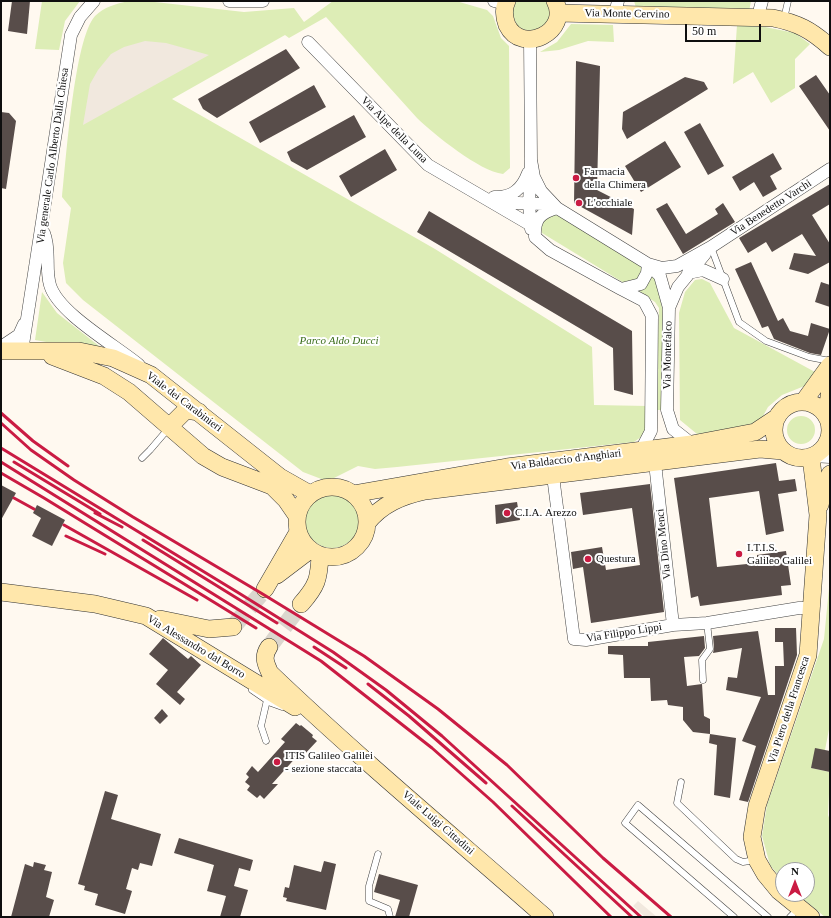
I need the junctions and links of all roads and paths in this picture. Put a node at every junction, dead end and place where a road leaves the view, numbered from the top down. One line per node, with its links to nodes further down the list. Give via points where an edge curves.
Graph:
1 (94, 1): 19 (street, Via generale Carlo Alberto Dalla Chiesa, via 80,17 71,35)
2 (229, 1): 3 (street)
3 (263, 1)
4 (788, 1): 9 (lane)
5 (502, 2): 10 (main road, via 509,28 518,36)
6 (557, 7): 7 (main road, Via Monte Cervino); 10 (main road, Via Monte Cervino, via 557,21 550,32 539,39)
7 (617, 8): 8 (main road, Via Monte Cervino)
8 (760, 9): 9 (main road, Via Monte Cervino)
9 (784, 20): 12 (main road, Via Monte Cervino, via 806,25)
10 (530, 40): 13 (street, Via Montefalco)
11 (308, 42): 15 (street, Via Alpe della Luna, via 428,164)
12 (830, 47)
13 (530, 164): 15 (street, Via Montefalco, via 525,182 517,192 504,198); 16 (street, Via Montefalco); 17 (street, Via Montefalco, via 541,192)
14 (830, 169): 21 (street, Via Benedetto Varchi)
15 (489, 199): 16 (street); 18 (street, Via Alpe della Luna)
16 (529, 204): 17 (street, via 543,204); 18 (street, Via Montefalco)
17 (556, 208): 20 (street, via 541,215 534,227); 22 (street, Via Montefalco)
18 (529, 224): 20 (street, Via Montefalco)
19 (42, 228): 27 (street, Via generale Carlo Alberto Dalla Chiesa); 34 (street, via 47,242 49,284 55,297 68,311)
20 (535, 237): 25 (street, Via Montefalco, via 550,250)
21 (711, 247): 22 (street, Via Benedetto Varchi, via 669,268); 23 (street, Via Benedetto Varchi); 24 (lane)
22 (648, 264): 25 (street, via 647,273 641,284); 26 (street, Via Montefalco, via 660,276)
23 (688, 273): 24 (street, via 703,270); 26 (street, Via Benedetto Varchi, via 678,287)
24 (723, 279): 32 (lane, via 739,322 766,341 809,357)
25 (621, 289): 42 (street, Via Montefalco, via 644,302 652,316 651,431)
26 (670, 308): 41 (street, Via Montefalco, via 667,410 673,429)
27 (28, 318): 28 (street, Via generale Carlo Alberto Dalla Chiesa, via 19,335); 30 (street, Via generale Carlo Alberto Dalla Chiesa)
28 (1, 348)
29 (1, 351): 30 (main road, Viale dei Carabinieri)
30 (22, 351): 31 (main road, Viale dei Carabinieri)
31 (40, 352): 34 (main road, Viale dei Carabinieri, via 79,351 101,355 128,363); 40 (main road, Viale dei Carabinieri, via 104,376 129,392)
32 (830, 361)
33 (830, 365): 36 (main road)
34 (151, 375): 37 (main road, Viale dei Carabinieri)
35 (830, 387): 39 (main road)
36 (804, 402): 38 (main road, via 787,405); 39 (main road, via 817,406)
37 (199, 412): 40 (main road, via 186,410); 50 (main road, Viale dei Carabinieri, via 280,477)
38 (776, 418): 41 (main road, Via Baldaccio d'Anghiari, via 755,432); 43 (main road, via 774,436)
39 (829, 424): 44 (main road, via 826,444)
40 (169, 427): 46 (lane); 54 (main road, Viale dei Carabinieri, via 214,462 272,486)
41 (692, 444): 42 (main road, Via Baldaccio d'Anghiari)
42 (642, 450): 51 (main road, Via Baldaccio d'Anghiari, via 507,467)
43 (783, 451): 44 (main road, via 797,457); 47 (main road, Via Baldaccio d'Anghiari, via 760,449)
44 (812, 456): 45 (street); 52 (main road, Via Piero della Francesca)
45 (830, 457)
46 (142, 458)
47 (654, 463): 49 (main road, Via Baldaccio d'Anghiari); 61 (street, Via Dino Menci)
48 (830, 474): 52 (main road)
49 (553, 476): 53 (main road, Via Baldaccio d'Anghiari, via 425,491 405,496 376,512); 61 (street, Via Filippo Lippi, via 574,639 586,640)
50 (310, 494): 51 (main road, via 331,487); 54 (main road, via 304,500)
51 (353, 494): 53 (main road, via 364,506)
52 (818, 515): 58 (main road, Via Piero della Francesca)
53 (367, 523): 55 (main road, via 364,537 355,549 342,556 327,557)
54 (298, 524): 55 (main road, via 303,542); 55 (main road, via 265,589 277,575)
55 (315, 552): 57 (main road, via 319,574 314,590)
56 (1, 592): 59 (main road, Via Alessandro dal Borro, via 95,604)
57 (302, 604)
58 (812, 608): 60 (street, Via Filippo Lippi); 71 (main road, Via Piero della Francesca, via 808,654 757,806 752,837)
59 (146, 616): 62 (main road, via 209,629); 65 (lane); 66 (main road, Via Alessandro dal Borro)
60 (707, 623): 61 (street, Via Filippo Lippi); 64 (lane, via 710,649 702,660)
61 (673, 625)
62 (233, 627)
63 (268, 649): 67 (main road, via 265,664 270,674)
64 (703, 680)
65 (266, 700): 66 (lane); 68 (lane, via 261,726)
66 (305, 715): 67 (main road, Via Alessandro dal Borro)
67 (330, 731): 74 (main road, Viale Luigi Cittadini)
68 (266, 741)
69 (681, 782): 71 (lane, via 677,804 736,859 743,862)
70 (378, 854): 73 (lane, via 369,886 369,901 388,909)
71 (757, 860): 72 (main road, Via Piero della Francesca, via 765,874)
72 (800, 914)
73 (390, 917)
74 (545, 917)
75 (734, 917): 76 (lane, via 625,823 638,805)
76 (768, 917)

